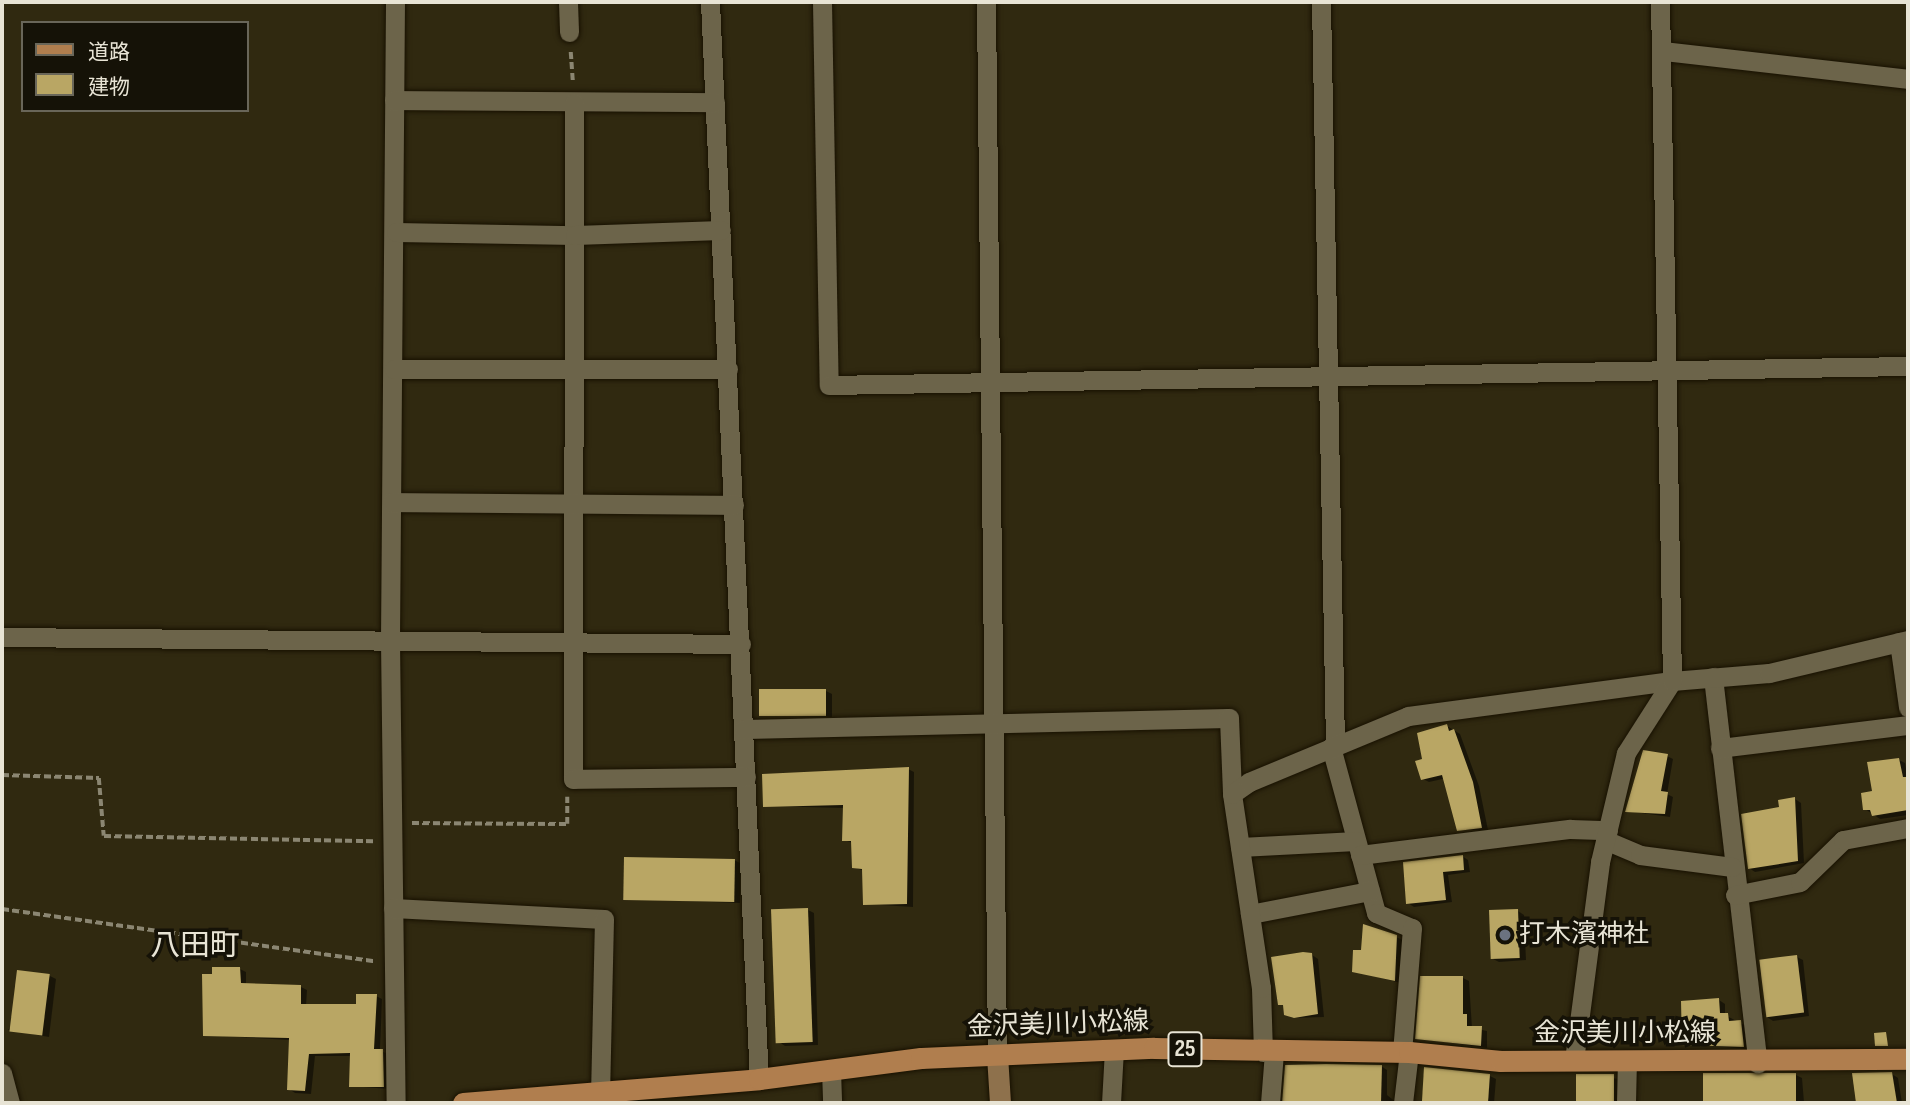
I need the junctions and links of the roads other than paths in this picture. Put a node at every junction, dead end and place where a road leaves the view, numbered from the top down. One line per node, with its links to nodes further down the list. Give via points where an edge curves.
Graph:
1 (395, 2): 11 (street)
2 (568, 2): 8 (street)
3 (710, 2): 12 (street)
4 (822, 2): 23 (street, via 829,385)
5 (986, 2): 23 (street)
6 (1321, 2): 22 (street)
7 (1660, 2): 9 (street)
8 (569, 32)
9 (1663, 51): 10 (street); 21 (street)
10 (1908, 79)
11 (394, 100): 13 (street); 15 (street)
12 (715, 102): 13 (street); 14 (street)
13 (574, 103): 16 (street)
14 (721, 230): 16 (street); 19 (street)
15 (396, 232): 16 (street); 18 (street)
16 (575, 235): 20 (street)
17 (1908, 366): 21 (street)
18 (394, 369): 20 (street); 24 (street)
19 (728, 369): 20 (street); 26 (street)
20 (576, 370): 25 (street)
21 (1664, 370): 22 (street); 33 (street)
22 (1327, 374): 23 (street); 38 (street)
23 (991, 380): 35 (street)
24 (392, 502): 25 (street); 28 (street)
25 (576, 505): 26 (street); 29 (street)
26 (734, 505): 31 (street)
27 (2, 636): 28 (street)
28 (390, 640): 29 (street); 49 (street)
29 (576, 641): 31 (street); 40 (street, via 573,779)
30 (1904, 641): 32 (street, via 1769,673); 34 (street)
31 (741, 644): 37 (street)
32 (1713, 677): 33 (street); 39 (street)
33 (1672, 681): 38 (street, via 1408,716); 43 (street, via 1626,753)
34 (1908, 707)
35 (994, 721): 37 (street); 41 (street, via 1228,718); 54 (street)
36 (1908, 725): 39 (street)
37 (744, 729): 40 (street)
38 (1333, 746): 41 (street); 45 (street)
39 (1720, 748): 46 (street)
40 (747, 778): 61 (street)
41 (1232, 794): 44 (street)
42 (1908, 828): 48 (street, via 1843,840 1800,882)
43 (1607, 835): 45 (street, via 1570,829); 46 (street, via 1640,855); 56 (street)
44 (1240, 847): 45 (street); 50 (street)
45 (1358, 848): 47 (street)
46 (1732, 867): 48 (street)
47 (1370, 891): 50 (street); 53 (street, via 1376,913 1412,928)
48 (1735, 895): 58 (street)
49 (393, 908): 62 (street, via 604,919); 63 (street)
50 (1250, 914): 52 (street)
51 (1114, 1050): 52 (main road, 金沢美川小松線 / 25); 54 (main road, 金沢美川小松線 / 25); 68 (street)
52 (1268, 1052): 53 (main road, 金沢美川小松線 / 25); 69 (street)
53 (1405, 1052): 56 (main road, 金沢美川小松線 / 25, via 1501,1061); 70 (street)
54 (997, 1055): 59 (main road, 金沢美川小松線 / 25, via 921,1058); 67 (street)
55 (1908, 1059): 58 (main road, 金沢美川小松線 / 25)
56 (1574, 1060): 57 (main road, 金沢美川小松線 / 25)
57 (1627, 1060): 58 (main road, 金沢美川小松線 / 25); 71 (street)
58 (1758, 1063)
59 (831, 1070): 61 (main road, 金沢美川小松線 / 25); 66 (street)
60 (2, 1073): 64 (street)
61 (759, 1079): 62 (main road, 金沢美川小松線 / 25)
62 (600, 1092): 65 (main road, 金沢美川小松線 / 25)
63 (391, 1102)
64 (10, 1103)
65 (463, 1103)
66 (832, 1103)
67 (1000, 1103)
68 (1111, 1103)
69 (1270, 1103)
70 (1403, 1103)
71 (1626, 1103)

